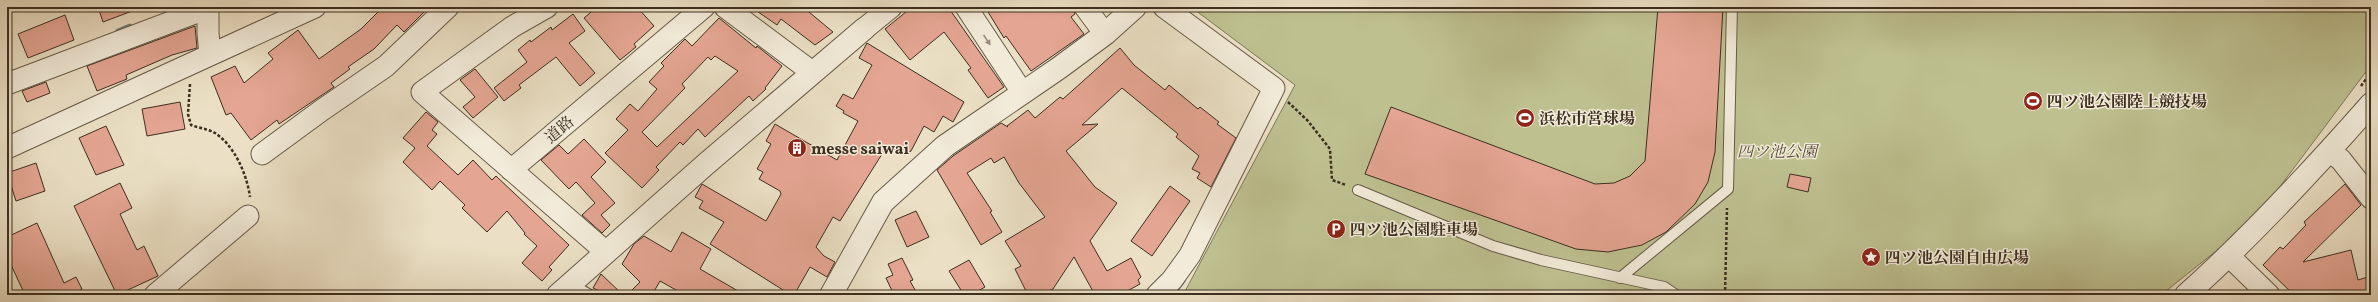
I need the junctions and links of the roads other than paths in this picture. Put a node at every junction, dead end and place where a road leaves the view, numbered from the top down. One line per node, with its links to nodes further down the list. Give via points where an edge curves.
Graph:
1 (315, 7): 15 (street)
2 (448, 7): 22 (street, via 386,66)
3 (547, 7): 23 (street, via 512,27 422,92)
4 (704, 7): 23 (street, 道路)
5 (725, 7): 16 (street)
6 (891, 7): 13 (street)
7 (966, 7): 18 (street, one-way to 18)
8 (1085, 7): 14 (street)
9 (1135, 7): 14 (street)
10 (1164, 7): 34 (street, via 1274,88 1190,255 1172,280)
11 (1732, 7): 29 (lane, via 1728,189)
12 (208, 8): 15 (street); 17 (street)
13 (864, 29): 16 (street)
14 (1105, 34): 18 (street)
15 (210, 54): 20 (street)
16 (812, 72): 27 (street)
17 (7, 84)
18 (1022, 92): 33 (street, via 945,146 883,202)
19 (2371, 104): 21 (street)
20 (7, 148)
21 (2330, 151): 25 (street, via 2341,160); 28 (street)
22 (262, 154)
23 (511, 170): 27 (street)
24 (1358, 190): 29 (lane, via 1493,246)
25 (2371, 198)
26 (248, 216): 31 (street)
27 (606, 252): 30 (street)
28 (2229, 256): 36 (street); 37 (street)
29 (1620, 278): 35 (lane, via 1664,287)
30 (564, 289): 32 (lane)
31 (155, 295)
32 (590, 295)
33 (831, 295)
34 (1157, 295)
35 (1676, 295)
36 (2186, 295)
37 (2269, 295)

